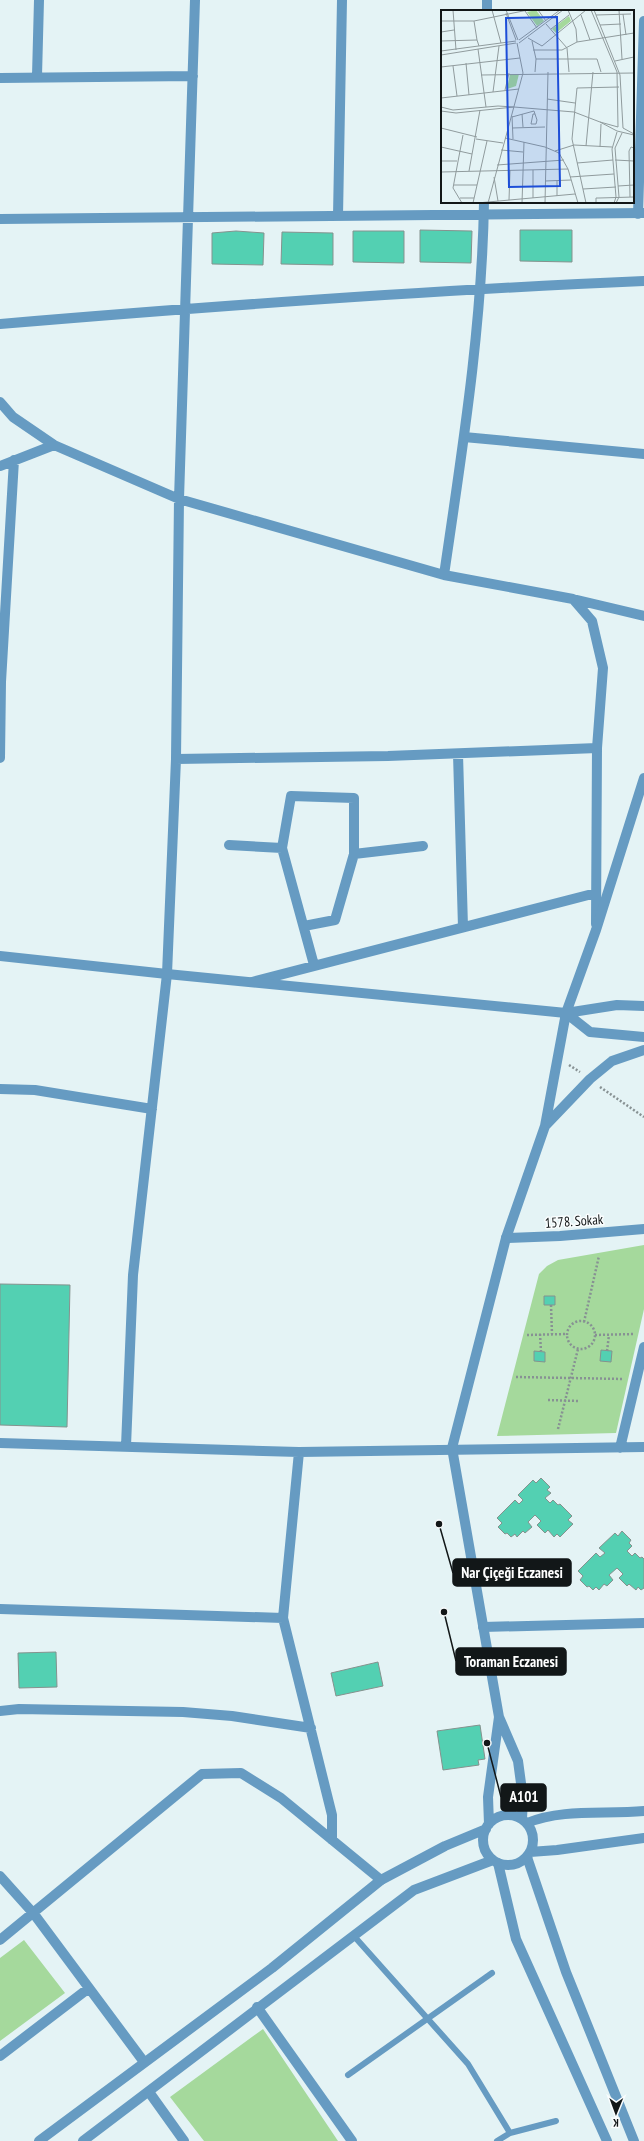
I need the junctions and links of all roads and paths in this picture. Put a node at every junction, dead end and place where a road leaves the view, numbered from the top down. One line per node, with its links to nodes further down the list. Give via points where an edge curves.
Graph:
1 (38, 0): 5 (street)
2 (195, 0): 6 (street)
3 (342, 0): 11 (street)
4 (644, 21): 9 (street)
5 (37, 76): 6 (street); 7 (street)
6 (192, 76): 12 (street)
7 (0, 78)
8 (484, 203): 10 (street)
9 (641, 214): 10 (street)
10 (484, 215): 11 (street); 15 (street)
11 (338, 216): 12 (street)
12 (188, 217): 13 (street); 16 (street)
13 (0, 219)
14 (644, 281): 15 (street)
15 (481, 288): 16 (street); 19 (street)
16 (185, 308): 17 (street); 24 (street)
17 (0, 324)
18 (0, 402): 20 (street, via 13,417)
19 (464, 437): 21 (street); 25 (street)
20 (54, 445): 22 (street); 24 (street)
21 (644, 454)
22 (14, 460): 23 (street); 30 (street, via 1,682)
23 (0, 466)
24 (179, 499): 25 (street); 31 (street)
25 (444, 575): 26 (street)
26 (573, 599): 27 (street); 28 (street, via 592,621 603,668)
27 (644, 616)
28 (597, 748): 29 (street); 37 (street)
29 (458, 754): 31 (street); 39 (street)
30 (0, 758)
31 (176, 759): 43 (street)
32 (644, 778): 40 (street)
33 (229, 845): 35 (street)
34 (424, 846): 36 (street)
35 (282, 848): 36 (street, via 292,796 354,798); 38 (street)
36 (354, 854): 38 (street, via 335,920)
37 (596, 892): 39 (street); 40 (street)
38 (304, 926): 42 (street)
39 (463, 927): 42 (street)
40 (596, 930): 46 (street)
41 (0, 956): 43 (street)
42 (314, 965): 44 (street)
43 (167, 974): 44 (street); 50 (street)
44 (250, 982): 46 (street)
45 (644, 1006): 46 (street, via 617,1005)
46 (566, 1013): 47 (street, via 590,1032); 51 (street)
47 (644, 1037)
48 (644, 1050): 51 (street, via 612,1061 590,1079)
49 (0, 1089): 50 (street, via 34,1090)
50 (152, 1109): 76 (street, via 133,1275)
51 (545, 1126): 53 (street)
52 (644, 1229): 53 (street, 1578. Sokak)
53 (506, 1238): 78 (street)
54 (599, 1256): 56 (path)
55 (551, 1305): 58 (path)
56 (584, 1322): 59 (path, via 572,1323); 62 (path, via 593,1326)
57 (540, 1334): 58 (path); 61 (path); 67 (path)
58 (552, 1334): 59 (path)
59 (567, 1334): 65 (path, via 571,1347)
60 (635, 1334): 63 (path)
61 (526, 1335)
62 (595, 1335): 63 (path); 65 (path, via 586,1349)
63 (609, 1335): 66 (path)
64 (644, 1347): 79 (street)
65 (578, 1349): 69 (path)
66 (607, 1351)
67 (541, 1352)
68 (516, 1377): 69 (path)
69 (571, 1378): 70 (path); 72 (path)
70 (625, 1379)
71 (548, 1400): 72 (path)
72 (565, 1401): 73 (path); 74 (path)
73 (579, 1401)
74 (558, 1429)
75 (0, 1443): 76 (street)
76 (126, 1446): 80 (street)
77 (644, 1447): 79 (street)
78 (452, 1448): 79 (street); 80 (street); 84 (street)
79 (620, 1448)
80 (298, 1452): 82 (street)
81 (0, 1609): 82 (street)
82 (283, 1618): 87 (street)
83 (644, 1623): 84 (street)
84 (483, 1628): 86 (street)
85 (0, 1712): 87 (street, via 18,1708 183,1712 232,1716)
86 (499, 1717): 89 (street, via 518,1761); 90 (street, via 488,1797)
87 (311, 1728): 92 (street, via 332,1815)
88 (644, 1811): 89 (street, via 568,1815)
89 (524, 1821): 90 (street, via 510,1815 501,1816); 93 (street, via 532,1834 532,1846)
90 (489, 1824): 94 (street, via 484,1846); 96 (street)
91 (644, 1838): 93 (street)
92 (332, 1840): 96 (street); 97 (street, via 281,1798 241,1773 202,1774)
93 (526, 1856): 94 (street, via 513,1864); 116 (street, via 569,1979)
94 (499, 1863): 98 (street, via 414,1890); 115 (street, via 516,1939)
95 (0, 1876): 97 (street)
96 (381, 1880): 105 (street, via 272,1968)
97 (34, 1914): 99 (street); 101 (street)
98 (353, 1935): 102 (street); 103 (lane)
99 (0, 1940)
100 (492, 1973): 103 (lane)
101 (89, 1988): 104 (street); 105 (street)
102 (257, 2007): 107 (street); 113 (street)
103 (429, 2018): 106 (lane); 109 (lane, via 468,2064)
104 (0, 2056)
105 (144, 2062): 110 (street)
106 (348, 2075)
107 (149, 2092): 111 (street); 112 (street)
108 (556, 2121): 109 (lane)
109 (510, 2133): 114 (lane)
110 (39, 2141)
111 (82, 2141)
112 (184, 2141)
113 (352, 2141)
114 (497, 2141)
115 (607, 2141)
116 (634, 2141)

